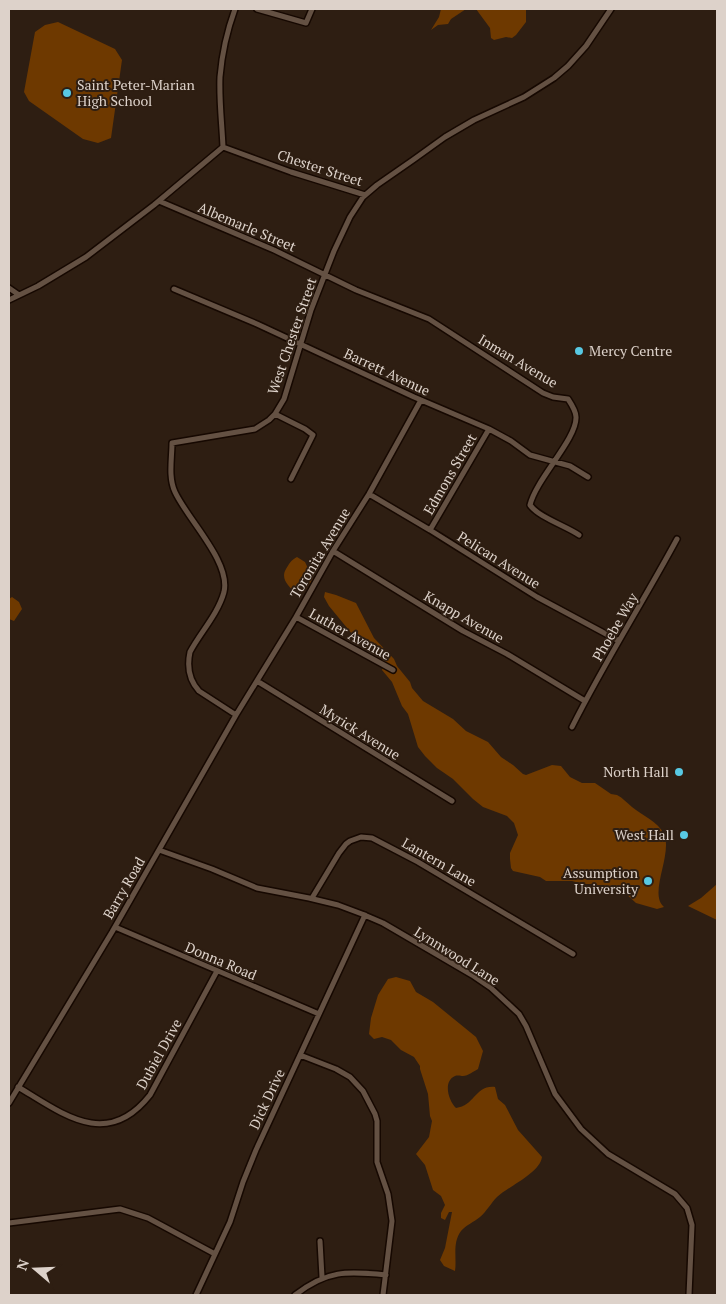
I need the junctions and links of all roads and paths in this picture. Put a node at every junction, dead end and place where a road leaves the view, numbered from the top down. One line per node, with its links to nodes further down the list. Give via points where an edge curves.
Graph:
1 (235, 9): 5 (street, via 221,65)
2 (257, 9): 3 (street, via 306,23)
3 (312, 9)
4 (610, 9): 6 (street, Chester Street, via 586,46 554,78 524,97 444,136)
5 (223, 147): 6 (street, Chester Street); 7 (street)
6 (364, 196): 8 (street, West Chester Street, via 346,224)
7 (159, 201): 8 (street, Albemarle Street); 11 (street, via 86,257)
8 (325, 274): 13 (street, West Chester Street); 17 (street, Inman Avenue, via 429,319 543,393 568,400 575,412 576,424)
9 (9, 288): 11 (street)
10 (174, 289): 13 (street, Barrett Avenue)
11 (19, 295): 12 (street)
12 (9, 300)
13 (300, 344): 14 (street, Barrett Avenue); 15 (street, West Chester Street, via 284,399)
14 (421, 400): 16 (street, Barrett Avenue); 20 (street, Toronita Avenue)
15 (275, 414): 19 (street, via 313,435); 30 (street, West Chester Street, via 255,429 172,443 171,475 175,492 220,564 225,582 221,601 188,659 189,671 192,681 203,694)
16 (489, 429): 17 (street, Barrett Avenue, via 530,455); 21 (street, Edmons Street)
17 (553, 462): 18 (street, Barrett Avenue, via 570,466); 22 (street, Inman Avenue, via 530,506)
18 (588, 477)
19 (291, 479)
20 (369, 494): 21 (street, Pelican Avenue); 24 (street, Toronita Avenue)
21 (430, 530): 26 (street, Pelican Avenue, via 537,597)
22 (579, 534)
23 (676, 539): 26 (street, Phoebe Way)
24 (333, 551): 25 (street, Toronita Avenue); 29 (street, Knapp Avenue)
25 (296, 617): 27 (street, Luther Avenue); 28 (street, Toronita Avenue)
26 (619, 641): 29 (street, Phoebe Way)
27 (393, 670)
28 (257, 681): 30 (street, Toronita Avenue); 32 (street, Myrick Avenue)
29 (585, 701): 31 (street, Phoebe Way)
30 (236, 715): 33 (street, Barry Road)
31 (572, 727)
32 (452, 801)
33 (159, 850): 34 (street, Lynnwood Lane, via 257,888); 36 (street, Barry Road)
34 (312, 898): 35 (street, Lynnwood Lane); 37 (street, Lantern Lane, via 346,844 361,837 372,838)
35 (365, 915): 39 (street, Dick Drive); 51 (street, Lynnwood Lane, via 472,975 497,993 519,1014 555,1094 581,1129 608,1154 681,1201 690,1213 692,1225)
36 (115, 927): 38 (street, Donna Road); 41 (street, Barry Road)
37 (573, 954)
38 (217, 971): 39 (street, Donna Road); 41 (street, Dubiel Drive, via 150,1095 130,1114 103,1123 85,1122 67,1117)
39 (319, 1014): 40 (street, Dick Drive)
40 (300, 1055): 45 (street, Dick Drive, via 248,1169); 46 (street, via 350,1077 363,1091 374,1114 377,1162 392,1214)
41 (18, 1087): 42 (street, Barry Road)
42 (9, 1103)
43 (9, 1223): 45 (street, via 120,1210 148,1218)
44 (320, 1242): 47 (street)
45 (215, 1254): 48 (street, Dick Drive)
46 (386, 1275): 47 (street, via 353,1273); 50 (street)
47 (322, 1277): 49 (street)
48 (196, 1295)
49 (295, 1295)
50 (383, 1295)
51 (689, 1295)

